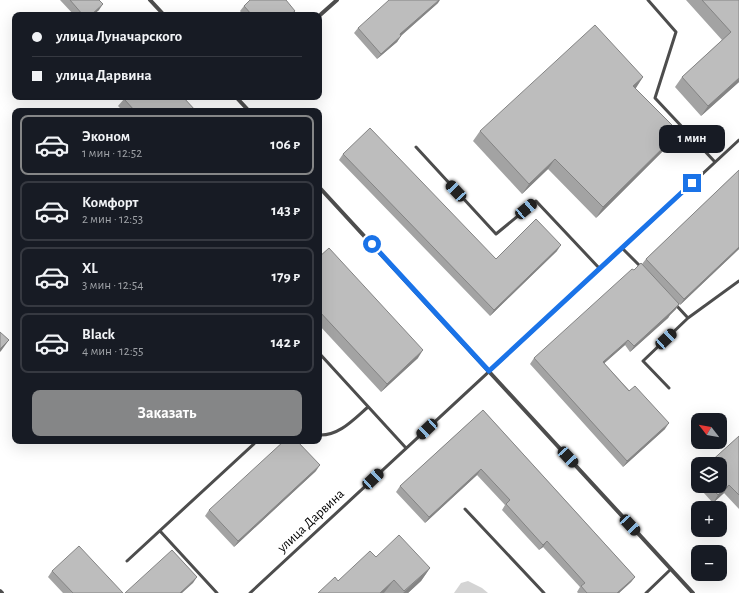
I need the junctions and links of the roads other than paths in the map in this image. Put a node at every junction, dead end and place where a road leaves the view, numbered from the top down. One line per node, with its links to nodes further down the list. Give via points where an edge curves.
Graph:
1 (151, 0): 4 (street)
2 (337, 0): 5 (street)
3 (648, 0): 10 (lane, via 676,32 655,98)
4 (161, 12)
5 (322, 13)
6 (239, 100): 7 (street)
7 (246, 108)
8 (739, 140): 10 (lane, улица Дарвина)
9 (416, 147): 13 (lane, via 496,234 536,201)
10 (715, 162): 12 (lane, улица Дарвина)
11 (322, 190): 19 (street)
12 (622, 248): 13 (lane, улица Дарвина); 14 (lane)
13 (600, 269): 19 (lane, улица Дарвина)
14 (643, 269)
15 (739, 281): 17 (lane)
16 (673, 302): 17 (lane)
17 (688, 318): 20 (lane, via 643,361)
18 (322, 356): 21 (lane)
19 (489, 371): 24 (lane, улица Дарвина); 28 (street)
20 (669, 388)
21 (368, 407): 22 (lane, via 350,424 336,432); 24 (lane)
22 (322, 435)
23 (254, 444): 26 (lane)
24 (406, 448): 32 (lane, улица Дарвина)
25 (465, 509): 33 (lane)
26 (160, 531): 27 (lane); 31 (lane)
27 (127, 561)
28 (671, 569): 34 (lane); 35 (street)
29 (0, 591): 30 (street)
30 (2, 593)
31 (217, 593)
32 (250, 593)
33 (544, 593)
34 (646, 593)
35 (693, 593)

